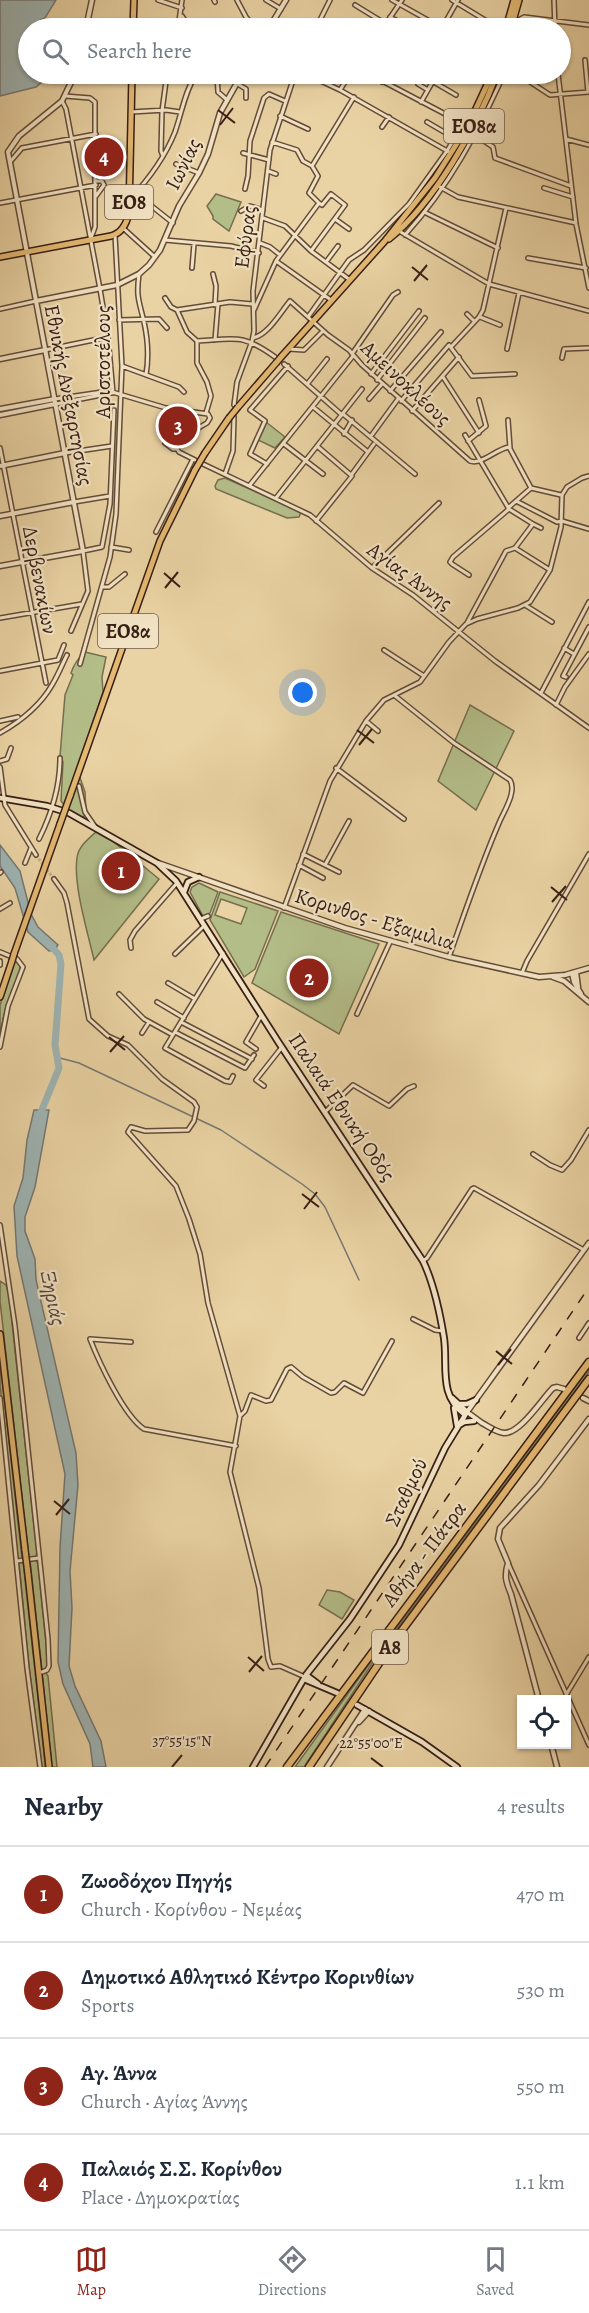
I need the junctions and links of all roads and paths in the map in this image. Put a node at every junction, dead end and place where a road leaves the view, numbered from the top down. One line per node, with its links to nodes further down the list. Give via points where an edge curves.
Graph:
1 (92, 0): 24 (street)
2 (134, 0): 25 (main road)
3 (158, 0): 18 (street)
4 (182, 0): 18 (street)
5 (237, 0): 28 (street)
6 (266, 0): 19 (street)
7 (286, 0): 19 (street)
8 (330, 0): 30 (street)
9 (392, 0): 16 (street)
10 (402, 0): 16 (street)
11 (452, 0): 15 (street)
12 (514, 0): 35 (main road)
13 (519, 0): 20 (main road)
14 (554, 0): 38 (street)
15 (457, 1): 33 (street); 34 (street)
16 (399, 4): 22 (street); 32 (street)
17 (355, 5): 31 (street)
18 (182, 8): 21 (street)
19 (280, 9): 29 (street)
20 (516, 10): 23 (street); 36 (main road)
21 (181, 14): 26 (street); 27 (street)
22 (390, 17)
23 (524, 17): 37 (street)
24 (88, 18)
25 (133, 18)
26 (180, 18)
27 (184, 18)
28 (247, 18)
29 (275, 18)
30 (321, 18)
31 (376, 18)
32 (424, 18)
33 (448, 18)
34 (482, 18)
35 (509, 18)
36 (514, 18)
37 (540, 18)
38 (555, 18)
39 (571, 22): 40 (street)
40 (589, 25)
41 (585, 60): 62 (street)
42 (70, 84): 65 (street)
43 (132, 84): 73 (main road, ΕΟ8)
44 (166, 84): 72 (street)
45 (191, 84): 74 (street)
46 (218, 84): 68 (street, via 218,92)
47 (235, 84): 68 (street, Ιωνίας)
48 (238, 84): 67 (street, via 246,89)
49 (291, 84): 70 (street, Εφύρας)
50 (331, 84): 60 (street)
51 (344, 84): 60 (street)
52 (386, 84): 71 (street)
53 (418, 84): 61 (street)
54 (431, 84): 61 (street)
55 (438, 84): 63 (street)
56 (488, 84): 80 (main road, ΕΟ8α)
57 (496, 84): 80 (main road, ΕΟ8α)
58 (534, 84): 64 (street, via 550,95)
59 (558, 84): 64 (street)
60 (340, 90): 66 (street)
61 (428, 90): 71 (street)
62 (589, 92): 64 (street)
63 (456, 95)
64 (559, 95): 83 (street)
65 (65, 96): 69 (street); 81 (street, via 95,102)
66 (354, 97): 76 (street); 94 (street)
67 (246, 98)
68 (226, 99): 96 (street, Ιωνίας)
69 (62, 101): 82 (street); 92 (street, via 13,142 8,152)
70 (285, 101): 75 (street, Εφύρας); 89 (street, via 269,94 264,98)
71 (421, 102): 80 (street)
72 (162, 111): 73 (street); 74 (street); 90 (street)
73 (131, 112): 107 (main road, ΕΟ8)
74 (181, 112): 90 (street)
75 (280, 116): 79 (street); 85 (street, Εφύρας)
76 (388, 117): 78 (street); 88 (street)
77 (427, 122): 84 (street)
78 (382, 127)
79 (308, 129)
80 (469, 129): 84 (main road, ΕΟ8α); 88 (main road, ΕΟ8α); 99 (street, via 493,147 495,158)
81 (96, 134): 82 (street); 98 (street)
82 (71, 139): 92 (street, via 22,148); 100 (street)
83 (566, 139): 86 (street); 99 (street)
84 (458, 140): 88 (main road, ΕΟ8α)
85 (272, 142): 91 (street, Εφύρας); 94 (street, via 297,150 303,161)
86 (589, 145)
87 (243, 153): 89 (street)
88 (454, 154): 101 (street); 111 (main road, ΕΟ8α); 111 (street, via 429,178); 122 (main road, ΕΟ8α, via 439,182)
89 (249, 155): 91 (street); 103 (street)
90 (163, 156): 107 (street)
91 (269, 160): 95 (street, Εφύρας)
92 (9, 163): 106 (street, Εθνικής Ανεξαρτησίας)
93 (176, 164): 96 (street)
94 (312, 166): 109 (street, via 318,176 309,193)
95 (268, 171): 97 (street); 113 (street, Εφύρας)
96 (199, 172): 118 (street, Ιωνίας)
97 (276, 174)
98 (96, 183): 100 (street); 104 (street); 104 (street, via 102,181 104,185)
99 (571, 186): 105 (street)
100 (81, 188): 106 (street); 126 (street)
101 (441, 188): 112 (street, via 458,197); 115 (street)
102 (544, 188): 105 (street)
103 (245, 189)
104 (96, 196): 126 (street, via 95,227)
105 (573, 197): 119 (street)
106 (16, 200): 108 (street); 135 (street, Εθνικής Ανεξαρτησίας)
107 (129, 200): 120 (main road, ΕΟ8)
108 (0, 203)
109 (319, 203): 117 (street, via 322,205 331,194 345,205); 125 (street)
110 (149, 204): 118 (street)
111 (410, 206): 128 (main road, ΕΟ8α); 132 (street)
112 (506, 208): 119 (street); 133 (street)
113 (263, 210): 114 (street, via 250,206); 116 (street, Εφύρας)
114 (241, 211)
115 (424, 212): 124 (street); 133 (street)
116 (263, 218): 125 (street, via 280,223); 129 (street, Εφύρας)
117 (335, 219): 121 (street); 134 (street)
118 (173, 223): 127 (street, Ιωνίας)
119 (576, 223): 142 (street)
120 (123, 228): 123 (main road, ΕΟ8); 140 (street)
121 (349, 229)
122 (399, 231): 124 (street); 128 (main road, ΕΟ8α)
123 (115, 235): 126 (main road, ΕΟ8); 153 (street, Αριστοτέλους)
124 (405, 235): 152 (street)
125 (296, 237): 134 (street); 138 (street)
126 (90, 240): 135 (main road, ΕΟ8); 155 (street)
127 (165, 240): 130 (street); 140 (street, Ιωνίας)
128 (384, 242): 137 (main road, ΕΟ8α)
129 (260, 243): 136 (street, Εφύρας); 138 (street)
130 (194, 244): 136 (street, via 231,246); 146 (street)
131 (338, 246): 145 (street)
132 (367, 247): 137 (street); 148 (street, via 349,260)
133 (498, 248): 152 (street)
134 (311, 251): 145 (street)
135 (27, 252): 139 (main road, ΕΟ8); 160 (street, Εθνικής Ανεξαρτησίας)
136 (259, 253): 162 (street, Εφύρας)
137 (374, 254): 151 (main road, ΕΟ8α)
138 (280, 255): 144 (street)
139 (0, 257)
140 (155, 258): 149 (street, Ιωνίας)
141 (528, 258): 147 (street)
142 (584, 258): 143 (street); 147 (street)
143 (589, 259)
144 (276, 261): 158 (street); 168 (street)
145 (326, 262): 148 (street)
146 (192, 268)
147 (586, 268): 154 (street)
148 (340, 273): 151 (street); 158 (street)
149 (139, 274): 153 (street, Ιωνίας); 172 (street, via 137,297)
150 (213, 274): 163 (street)
151 (350, 280): 161 (main road, ΕΟ8α)
152 (489, 284): 157 (street); 170 (street)
153 (117, 285): 155 (street, Ιωνίας); 173 (street, Αριστοτέλους)
154 (589, 287)
155 (100, 289): 160 (street, Ιωνίας); 180 (street)
156 (398, 292): 189 (street)
157 (519, 293): 167 (street); 187 (street)
158 (323, 295): 161 (street); 174 (street)
159 (165, 298): 165 (street)
160 (36, 301): 164 (street); 188 (street, Εθνικής Ανεξαρτησίας)
161 (332, 301): 174 (main road, ΕΟ8α)
162 (253, 304): 163 (street); 168 (street, Εφύρας)
163 (216, 305): 165 (street); 182 (street)
164 (0, 309)
165 (177, 310): 183 (street, via 187,332)
166 (419, 311): 196 (street)
167 (589, 311)
168 (254, 312): 181 (street, Εφύρας)
169 (467, 314): 175 (street)
170 (479, 317): 175 (street); 176 (street)
171 (425, 318): 200 (street)
172 (144, 319): 173 (street); 177 (street, via 159,320); 198 (street, via 149,357)
173 (119, 320): 195 (street, Αριστοτέλους)
174 (310, 320): 178 (street, Αμεινοκλέους); 181 (street, Αμεινοκλέους, via 290,301 265,332); 186 (main road, ΕΟ8α)
175 (474, 321): 184 (street)
176 (500, 325)
177 (167, 328)
178 (323, 331): 186 (street, via 304,350); 189 (street, Αμεινοκλέους)
179 (441, 332): 205 (street)
180 (108, 337): 188 (street); 206 (street)
181 (253, 339): 182 (street); 194 (street); 213 (street, Εφύρας, via 237,382)
182 (215, 340): 183 (street)
183 (197, 341): 218 (street, via 197,363 210,396)
184 (450, 346): 190 (street); 210 (street)
185 (589, 348): 192 (street, via 564,349)
186 (289, 349): 194 (main road, ΕΟ8α, bridge)
187 (507, 349)
188 (45, 350): 191 (street); 212 (street, Εθνικής Ανεξαρτησίας)
189 (353, 355): 196 (street, Αμεινοκλέους); 208 (street)
190 (459, 357): 197 (street, via 472,376); 199 (street)
191 (0, 358)
192 (562, 358)
193 (327, 359): 201 (street)
194 (275, 360): 213 (main road, ΕΟ8α)
195 (122, 366): 198 (street); 207 (street, Αριστοτέλους)
196 (371, 374): 200 (street, Αμεινοκλέους)
197 (515, 374)
198 (146, 375): 204 (street)
199 (443, 377): 217 (street); 225 (street)
200 (377, 380): 202 (street, Αμεινοκλέους)
201 (308, 383): 208 (street); 243 (street, via 286,365 250,410 265,421 250,454)
202 (382, 384): 205 (street, Αμεινοκλέους); 209 (street)
203 (363, 389): 219 (street)
204 (184, 392)
205 (390, 392): 210 (street, Αμεινοκλέους)
206 (113, 393): 207 (street); 212 (street)
207 (120, 396): 218 (street); 267 (street, Αριστοτέλους)
208 (321, 397): 214 (street); 219 (street)
209 (369, 399)
210 (399, 400): 217 (street, Αμεινοκλέους); 228 (street)
211 (479, 400): 225 (street, via 486,426)
212 (55, 401): 215 (street); 220 (street); 239 (street, Εθνικής Ανεξαρτησίας)
213 (236, 406): 221 (main road, ΕΟ8α, bridge)
214 (313, 407): 224 (street); 231 (street)
215 (0, 409)
216 (114, 410): 233 (street)
217 (412, 411): 241 (street, Αμεινοκλέους, via 470,461)
218 (206, 413): 237 (street, via 210,420 176,441)
219 (343, 414): 222 (street); 224 (street)
220 (0, 415)
221 (232, 417): 245 (street, via 233,451); 355 (main road, ΕΟ8α, bridge, via 195,470 160,541)
222 (352, 420): 226 (street); 228 (street)
223 (508, 420): 236 (street)
224 (334, 426): 226 (street); 234 (street)
225 (479, 433): 229 (street)
226 (344, 434): 238 (street)
227 (465, 435): 229 (street)
228 (371, 436): 248 (street)
229 (468, 441): 241 (street)
230 (165, 443): 237 (street)
231 (283, 444): 240 (street); 243 (street)
232 (374, 444): 238 (street)
233 (112, 446): 239 (street); 253 (street)
234 (317, 446): 240 (street); 247 (street)
235 (0, 448): 244 (street, Δερβενακίων)
236 (510, 448): 241 (street); 251 (street)
237 (176, 449): 266 (street, via 194,459)
238 (368, 452): 247 (street)
239 (65, 453): 244 (street); 256 (street, Εθνικής Ανεξαρτησίας)
240 (306, 460): 246 (street); 254 (street)
241 (479, 461): 258 (street)
242 (203, 464): 245 (street, Αγίας Άννης)
243 (267, 464): 250 (street)
244 (2, 466): 259 (street, Δερβενακίων)
245 (225, 474): 250 (street, Αγίας Άννης)
246 (323, 474)
247 (352, 474): 261 (street)
248 (415, 474)
249 (589, 476): 252 (street, via 567,487)
250 (249, 486): 254 (street, Αγίας Άννης)
251 (531, 488): 252 (street); 255 (street)
252 (562, 495): 262 (street)
253 (110, 496): 256 (street); 270 (street, via 102,547)
254 (276, 498): 261 (street, Αγίας Άννης)
255 (516, 501): 258 (street); 262 (street)
256 (74, 502): 259 (street); 270 (street, Εθνικής Ανεξαρτησίας)
257 (440, 503): 273 (street)
258 (509, 509): 263 (street); 276 (street, via 453,557 452,564)
259 (12, 514): 260 (street); 271 (street, Δερβενακίων)
260 (0, 516)
261 (316, 521): 273 (street, Αγίας Άννης)
262 (562, 521): 265 (street); 274 (street)
263 (532, 524): 264 (street); 268 (street)
264 (541, 528)
265 (589, 530)
266 (156, 532)
267 (111, 548): 269 (street); 277 (street, Αριστοτέλους)
268 (515, 548): 274 (street); 285 (street, via 506,550)
269 (129, 550)
270 (83, 551): 271 (street); 279 (street, Εθνικής Ανεξαρτησίας, via 88,586)
271 (22, 562): 272 (street); 282 (street, Δερβενακίων)
272 (0, 566)
273 (372, 568): 288 (street, Αγίας Άννης)
274 (550, 570): 280 (street, via 536,596)
275 (125, 574): 277 (street, via 109,587)
276 (469, 575)
277 (102, 587): 296 (street, Αριστοτέλους)
278 (589, 602): 281 (street)
279 (82, 604): 282 (street); 287 (street, Εθνικής Ανεξαρτησίας)
280 (525, 605): 284 (street); 285 (street)
281 (587, 609): 290 (street)
282 (31, 613): 283 (street); 295 (street, Δερβενακίων)
283 (0, 618)
284 (552, 622)
285 (466, 624): 288 (street)
286 (589, 627): 292 (street)
287 (71, 631)
288 (458, 631): 298 (street); 301 (street, Αγίας Άννης)
289 (64, 645): 295 (street, via 58,660)
290 (564, 648): 292 (street); 301 (street)
291 (384, 650): 298 (street)
292 (574, 654): 299 (street, via 563,676)
293 (589, 654): 303 (street)
294 (68, 655): 309 (street, via 39,704)
295 (41, 663): 297 (street); 300 (street, Δερβενακίων)
296 (80, 664)
297 (0, 671)
298 (424, 676): 302 (street, via 420,682)
299 (566, 677)
300 (46, 683)
301 (541, 693): 303 (street, Αγίας Άννης)
302 (393, 695): 306 (street, via 378,705); 347 (street, via 513,786)
303 (556, 705): 307 (street, Αγίας Άννης)
304 (18, 717): 305 (street)
305 (0, 721)
306 (366, 721): 308 (street); 314 (street)
307 (589, 729)
308 (378, 731)
309 (0, 733)
310 (11, 748): 312 (street, via 7,759)
311 (60, 758): 317 (street)
312 (0, 761)
313 (0, 767): 316 (street)
314 (336, 768): 318 (street); 323 (street)
315 (79, 786): 320 (street, via 85,812)
316 (2, 799): 317 (main road, Παλαιά Εθνική Οδός); 322 (street)
317 (53, 808): 320 (main road, Παλαιά Εθνική Οδός); 321 (street)
318 (404, 819)
319 (349, 821): 328 (street)
320 (96, 828): 326 (main road, Παλαιά Εθνική Οδός)
321 (39, 839)
322 (31, 848): 325 (street); 327 (street)
323 (303, 853): 328 (street); 329 (street)
324 (589, 854): 350 (street)
325 (36, 855)
326 (157, 862): 331 (street, Κορινθος - Εξαμιλια); 334 (main road, Παλαιά Εθνική Οδός)
327 (25, 863)
328 (325, 865): 330 (street)
329 (299, 866): 332 (street); 337 (street)
330 (339, 872)
331 (199, 877): 335 (main road, via 188,882); 337 (street, Κορινθος - Εξαμιλια)
332 (323, 878)
333 (54, 879): 397 (street, via 67,903 89,1018 108,1036 128,1045 197,1107 194,1121 186,1131 131,1127 128,1132 176,1186 183,1200)
334 (177, 883): 335 (main road, Παλαιά Εθνική Οδός); 343 (street, via 135,931)
335 (184, 892): 340 (main road, Παλαιά Εθνική Οδός)
336 (10, 903): 338 (street)
337 (284, 908): 342 (street, Κορινθος - Εξαμιλια)
338 (0, 909)
339 (208, 916): 340 (street)
340 (201, 919): 341 (main road, Παλαιά Εθνική Οδός)
341 (205, 925): 345 (main road, Παλαιά Εθνική Οδός); 346 (street)
342 (390, 942): 347 (street, Κορινθος - Εξαμιλια); 359 (street)
343 (131, 948)
344 (0, 952): 366 (street, via 17,959 23,967 8,1006)
345 (223, 953): 356 (street); 360 (main road, Παλαιά Εθνική Οδός)
346 (175, 954)
347 (449, 957): 350 (street, Κορινθος - Εξαμιλια)
348 (589, 968): 349 (street, Κορινθος - Εξαμιλια)
349 (574, 973): 351 (street, Κορινθος - Εξαμιλια); 354 (street)
350 (521, 974): 351 (street, Κορινθος - Εξαμιλια)
351 (553, 976): 354 (street)
352 (168, 983): 356 (street)
353 (118, 994): 362 (street)
354 (583, 997): 358 (street)
355 (0, 998)
356 (195, 999): 361 (street)
357 (157, 1002): 361 (street)
358 (589, 1002)
359 (357, 1014)
360 (262, 1015): 367 (main road, Παλαιά Εθνική Οδός); 368 (street, via 246,1042)
361 (184, 1017): 363 (street)
362 (149, 1022): 364 (street); 365 (street)
363 (181, 1022): 365 (street); 365 (street, via 253,1057 245,1068)
364 (142, 1033)
365 (174, 1034): 369 (street, via 165,1050 225,1082)
366 (0, 1047)
367 (282, 1047): 370 (street, via 256,1080); 372 (main road, Παλαιά Εθνική Οδός)
368 (256, 1049)
369 (233, 1076)
370 (264, 1086)
371 (414, 1086): 372 (street, via 389,1106 353,1085)
372 (325, 1112): 378 (main road, Παλαιά Εθνική Οδός)
373 (589, 1130): 374 (street, via 562,1170)
374 (532, 1154)
375 (0, 1225): 379 (street)
376 (589, 1243): 377 (street, Σταθμού)
377 (584, 1250): 378 (street, via 474,1188); 393 (street, Σταθμού)
378 (423, 1261): 383 (main road, Παλαιά Εθνική Οδός)
379 (7, 1279): 380 (street); 403 (street)
380 (0, 1280)
381 (413, 1319): 383 (street)
382 (589, 1323): 385 (street)
383 (443, 1331): 395 (main road, Παλαιά Εθνική Οδός, via 443,1373)
384 (0, 1334): 419 (main road, bridge)
385 (579, 1338)
386 (392, 1341): 397 (street, via 363,1393 344,1383 331,1392 291,1367 271,1400 251,1395)
387 (131, 1342): 402 (street, via 90,1339 107,1376 139,1425)
388 (589, 1362): 417 (highway, Αθήνα - Πάτρα / Α8)
389 (589, 1379): 421 (highway, Αθήνα - Πάτρα / Α8, via 394,1641)
390 (564, 1389): 400 (street, via 553,1388 512,1431 502,1432)
391 (0, 1398): 404 (street)
392 (583, 1398): 394 (street)
393 (476, 1400): 395 (main road); 396 (street, Σταθμού)
394 (589, 1401)
395 (454, 1403): 396 (main road, Παλαιά Εθνική Οδός); 401 (main road)
396 (466, 1414): 399 (street); 400 (street); 401 (main road, Σταθμού)
397 (240, 1416): 402 (street)
398 (589, 1419): 405 (street, via 500,1528 499,1542)
399 (474, 1421): 400 (street); 401 (main road)
400 (482, 1423)
401 (457, 1427): 408 (main road, Σταθμού, via 399,1545 350,1619)
402 (236, 1446): 408 (street, via 230,1472 259,1588 268,1659 271,1667 283,1667)
403 (39, 1558): 404 (street); 407 (street, via 49,1659 48,1669)
404 (16, 1561): 418 (street)
405 (508, 1563): 410 (street, via 507,1584); 411 (street)
406 (589, 1657): 411 (street)
407 (42, 1672)
408 (305, 1677): 409 (main road); 420 (main road, Σταθμού)
409 (337, 1693)
410 (538, 1695)
411 (566, 1695)
412 (357, 1705): 414 (main road)
413 (571, 1706): 415 (street)
414 (367, 1710): 422 (street); 423 (main road)
415 (589, 1745)
416 (552, 1749): 424 (street)
417 (289, 1765)
418 (40, 1767)
419 (49, 1767)
420 (253, 1767)
421 (309, 1767)
422 (327, 1767)
423 (457, 1767)
424 (557, 1767)

